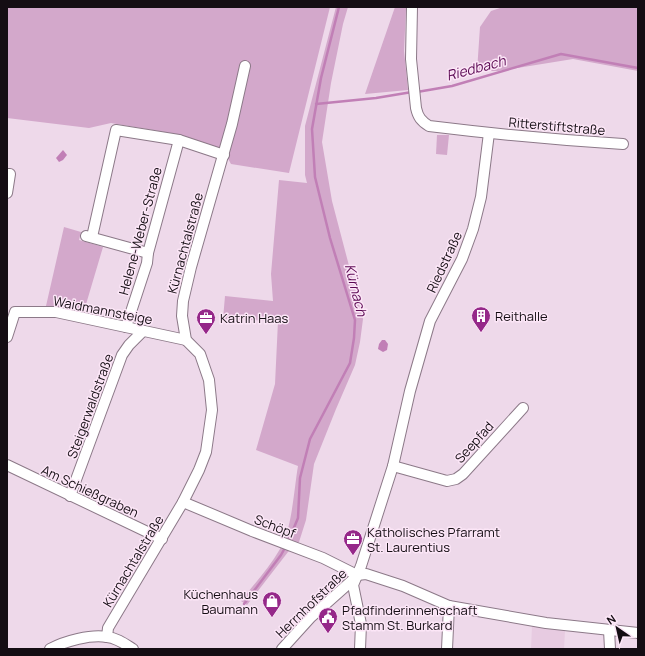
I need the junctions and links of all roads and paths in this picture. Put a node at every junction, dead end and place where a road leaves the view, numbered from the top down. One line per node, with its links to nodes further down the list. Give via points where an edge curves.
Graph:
1 (412, 7): 3 (street, via 411,59 417,115 429,126)
2 (245, 66): 6 (street, Kürnachtalstraße)
3 (489, 133): 5 (street, Ritterstiftstraße); 17 (street, Riedstraße, via 481,197 473,229 462,259 430,321 410,390)
4 (178, 140): 6 (street); 9 (street, Helene-Weber-Straße); 9 (street, via 116,130 88,237)
5 (623, 144)
6 (224, 155): 14 (street, Kürnachtalstraße, via 190,267 183,301 182,316)
7 (7, 174): 8 (street, via 10,174)
8 (7, 193)
9 (148, 253): 11 (street, Helene-Weber-Straße)
10 (11, 311): 11 (street, Waidmannsteige, via 56,312); 13 (street, Waidmannsteige)
11 (126, 328): 12 (street, Waidmannsteige)
12 (143, 331): 14 (street, Waidmannsteige); 18 (street, Steigerwaldstraße, via 122,355)
13 (7, 337)
14 (186, 340): 19 (street, Kürnachtalstraße, via 200,354 210,380 212,410 206,452)
15 (523, 408): 17 (street, Seepfad, via 456,479 447,481)
16 (7, 465): 18 (street, Am Schießgraben)
17 (393, 466): 21 (street, Riedstraße)
18 (70, 496): 20 (street, Am Schießgraben)
19 (183, 502): 20 (street, Kürnachtalstraße); 21 (street, Schöpf, via 323,558)
20 (162, 539): 25 (street, Kürnachtalstraße, via 108,628)
21 (358, 575): 22 (street, Schöpf, via 366,574 403,586); 28 (street, Herrnhofstraße, via 311,617); 29 (street, Riedstraße, via 353,585 361,624)
22 (449, 606): 23 (street, Schöpf, via 546,623); 30 (street)
23 (609, 630): 24 (street, Schöpf); 31 (street)
24 (638, 633)
25 (107, 637): 26 (street, via 73,640); 27 (street, via 120,641)
26 (50, 649)
27 (132, 649)
28 (282, 649)
29 (360, 649)
30 (446, 649)
31 (610, 649)

